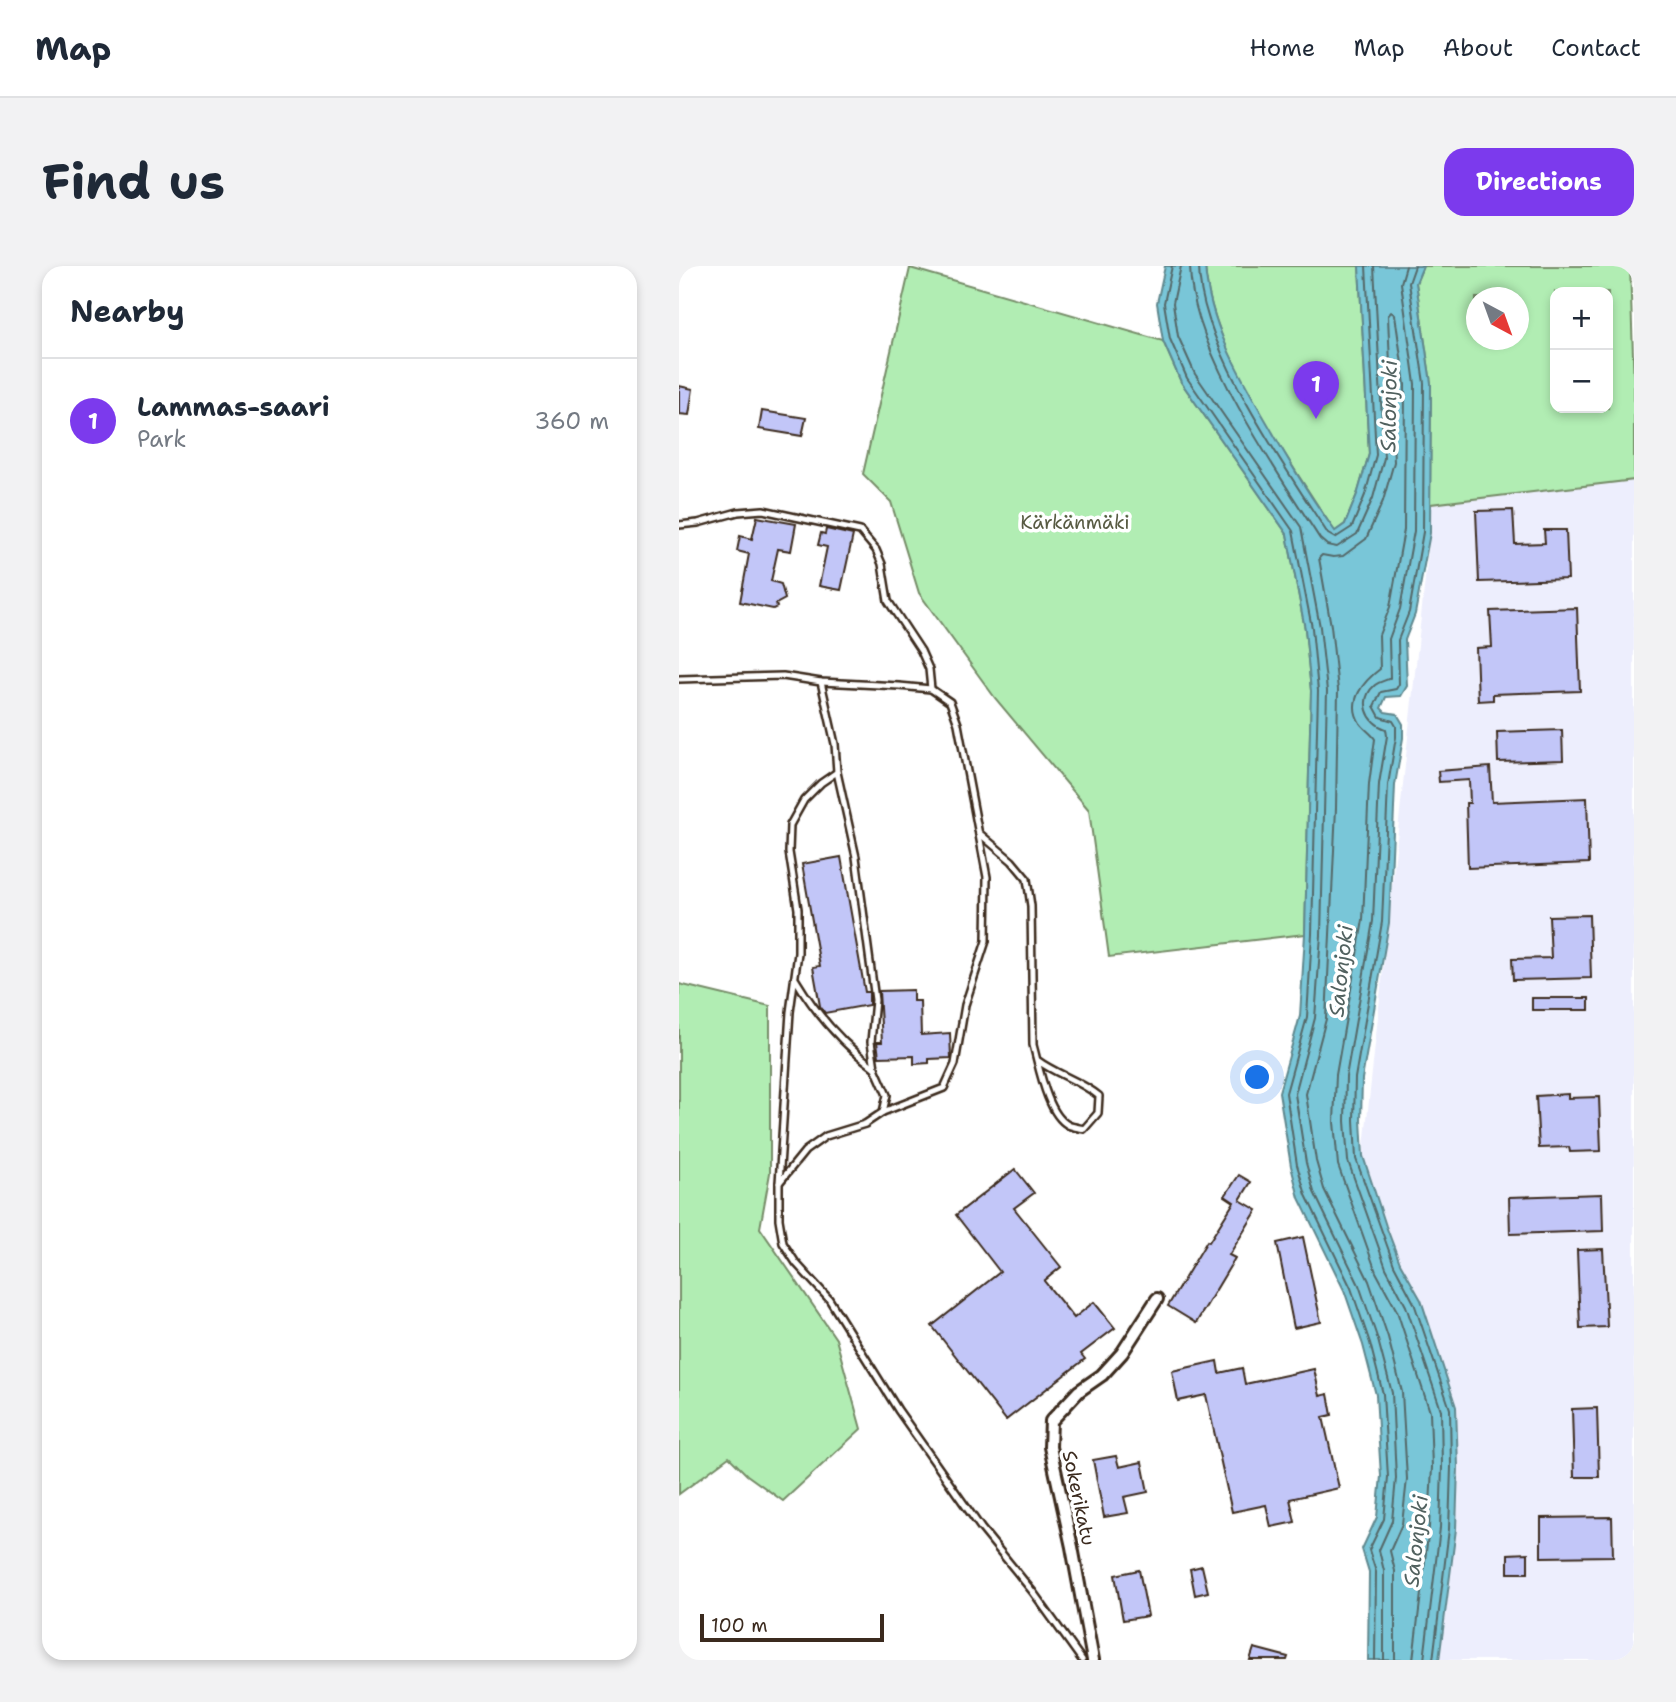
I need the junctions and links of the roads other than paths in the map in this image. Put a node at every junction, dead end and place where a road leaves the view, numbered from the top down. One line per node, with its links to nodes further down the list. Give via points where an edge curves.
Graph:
1 (679, 524): 4 (lane, via 763,510 860,531 876,550 888,601 925,660)
2 (679, 679): 3 (lane, via 783,677)
3 (821, 682): 4 (lane); 5 (lane)
4 (931, 689): 6 (lane, via 950,702 958,724)
5 (837, 772): 7 (lane, via 804,800 790,825 789,852 798,909); 9 (lane, via 856,857 871,969)
6 (979, 833): 8 (lane, via 1027,879); 10 (lane, via 988,877 986,941 965,1005 955,1064 944,1088)
7 (795, 978): 9 (lane, via 813,1009); 11 (lane)
8 (1037, 1060): 8 (lane, via 1053,1112 1068,1125 1084,1129 1098,1113 1099,1096)
9 (875, 1068): 10 (lane, via 887,1095)
10 (883, 1112): 11 (lane, via 865,1124 826,1136 806,1151)
11 (779, 1183): 13 (lane, via 783,1244 829,1299 898,1410)
12 (1157, 1300): 14 (street, Sokerikatu, via 1122,1353 1051,1421 1050,1447)
13 (1082, 1660)
14 (1093, 1660)

